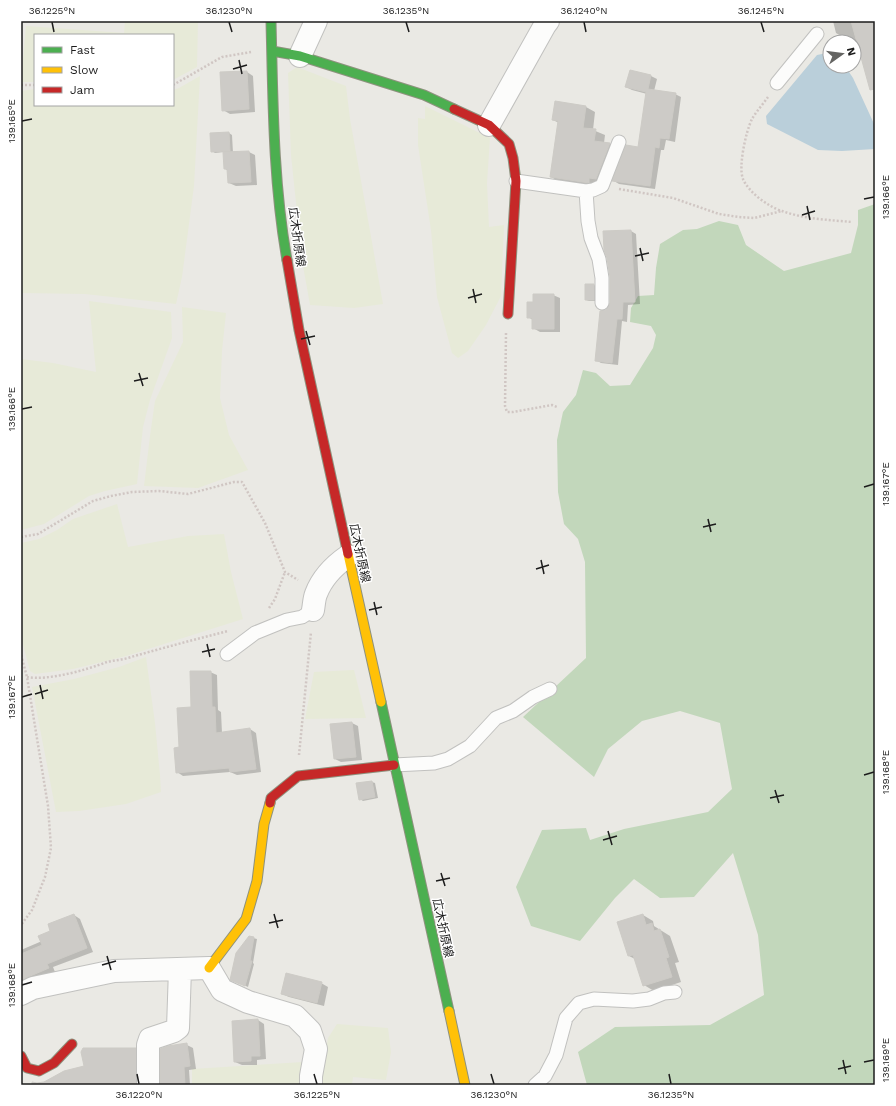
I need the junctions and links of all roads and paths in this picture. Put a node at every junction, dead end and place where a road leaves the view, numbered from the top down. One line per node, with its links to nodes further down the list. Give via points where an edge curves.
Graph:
1 (271, 21): 5 (main road, 広木折原線)
2 (316, 21): 6 (street)
3 (548, 21): 11 (street)
4 (817, 34): 7 (lane)
5 (272, 51): 6 (main road); 8 (path, via 222,57); 22 (main road, 広木折原線, via 274,138 283,237 299,330)
6 (300, 56): 11 (main road, via 424,95)
7 (777, 83): 16 (path, via 752,119 746,133 742,162 743,179 752,191 761,201)
8 (174, 84)
9 (21, 85): 10 (path)
10 (34, 85)
11 (489, 125): 13 (main road, via 509,144)
12 (619, 142): 14 (lane)
13 (516, 181): 15 (lane); 19 (main road)
14 (602, 186): 15 (lane); 16 (path, via 673,198 719,214 738,217 754,218)
15 (586, 191): 18 (lane, via 591,238 599,259 602,278)
16 (782, 211): 17 (path, via 820,219)
17 (852, 222)
18 (602, 303)
19 (508, 314): 20 (path, via 505,382 507,412 552,405)
20 (557, 407)
21 (21, 537): 23 (path, via 38,534 93,501 111,496 132,492 188,494 242,482 265,523)
22 (348, 556): 24 (street, via 334,566); 32 (main road, 広木折原線)
23 (285, 572): 24 (path, via 296,579); 25 (path, via 275,599)
24 (315, 602): 28 (lane, via 302,617 255,633); 33 (path)
25 (266, 612)
26 (231, 630): 30 (path, via 86,669 46,678)
27 (21, 654): 29 (path)
28 (227, 654)
29 (22, 659): 30 (path)
30 (27, 677): 34 (path, via 48,806 51,848 45,877 32,910)
31 (550, 688): 32 (lane, via 513,711 496,718 470,746 448,760)
32 (394, 765): 33 (main road); 43 (main road, 広木折原線)
33 (298, 776): 35 (main road, via 271,798 264,824 257,881 246,919)
34 (21, 924)
35 (209, 968): 36 (street); 42 (street, via 222,990 248,1002 295,1016 310,1031 316,1049)
36 (180, 969): 38 (street, via 114,972 32,988); 41 (street, via 178,1028 150,1039)
37 (675, 992): 44 (lane, via 633,1001 594,999 579,1003 566,1018 556,1055 546,1076)
38 (21, 994)
39 (72, 1044): 40 (main road, via 54,1063 39,1071 27,1068)
40 (21, 1056)
41 (148, 1085)
42 (311, 1085)
43 (465, 1085)
44 (535, 1085)

